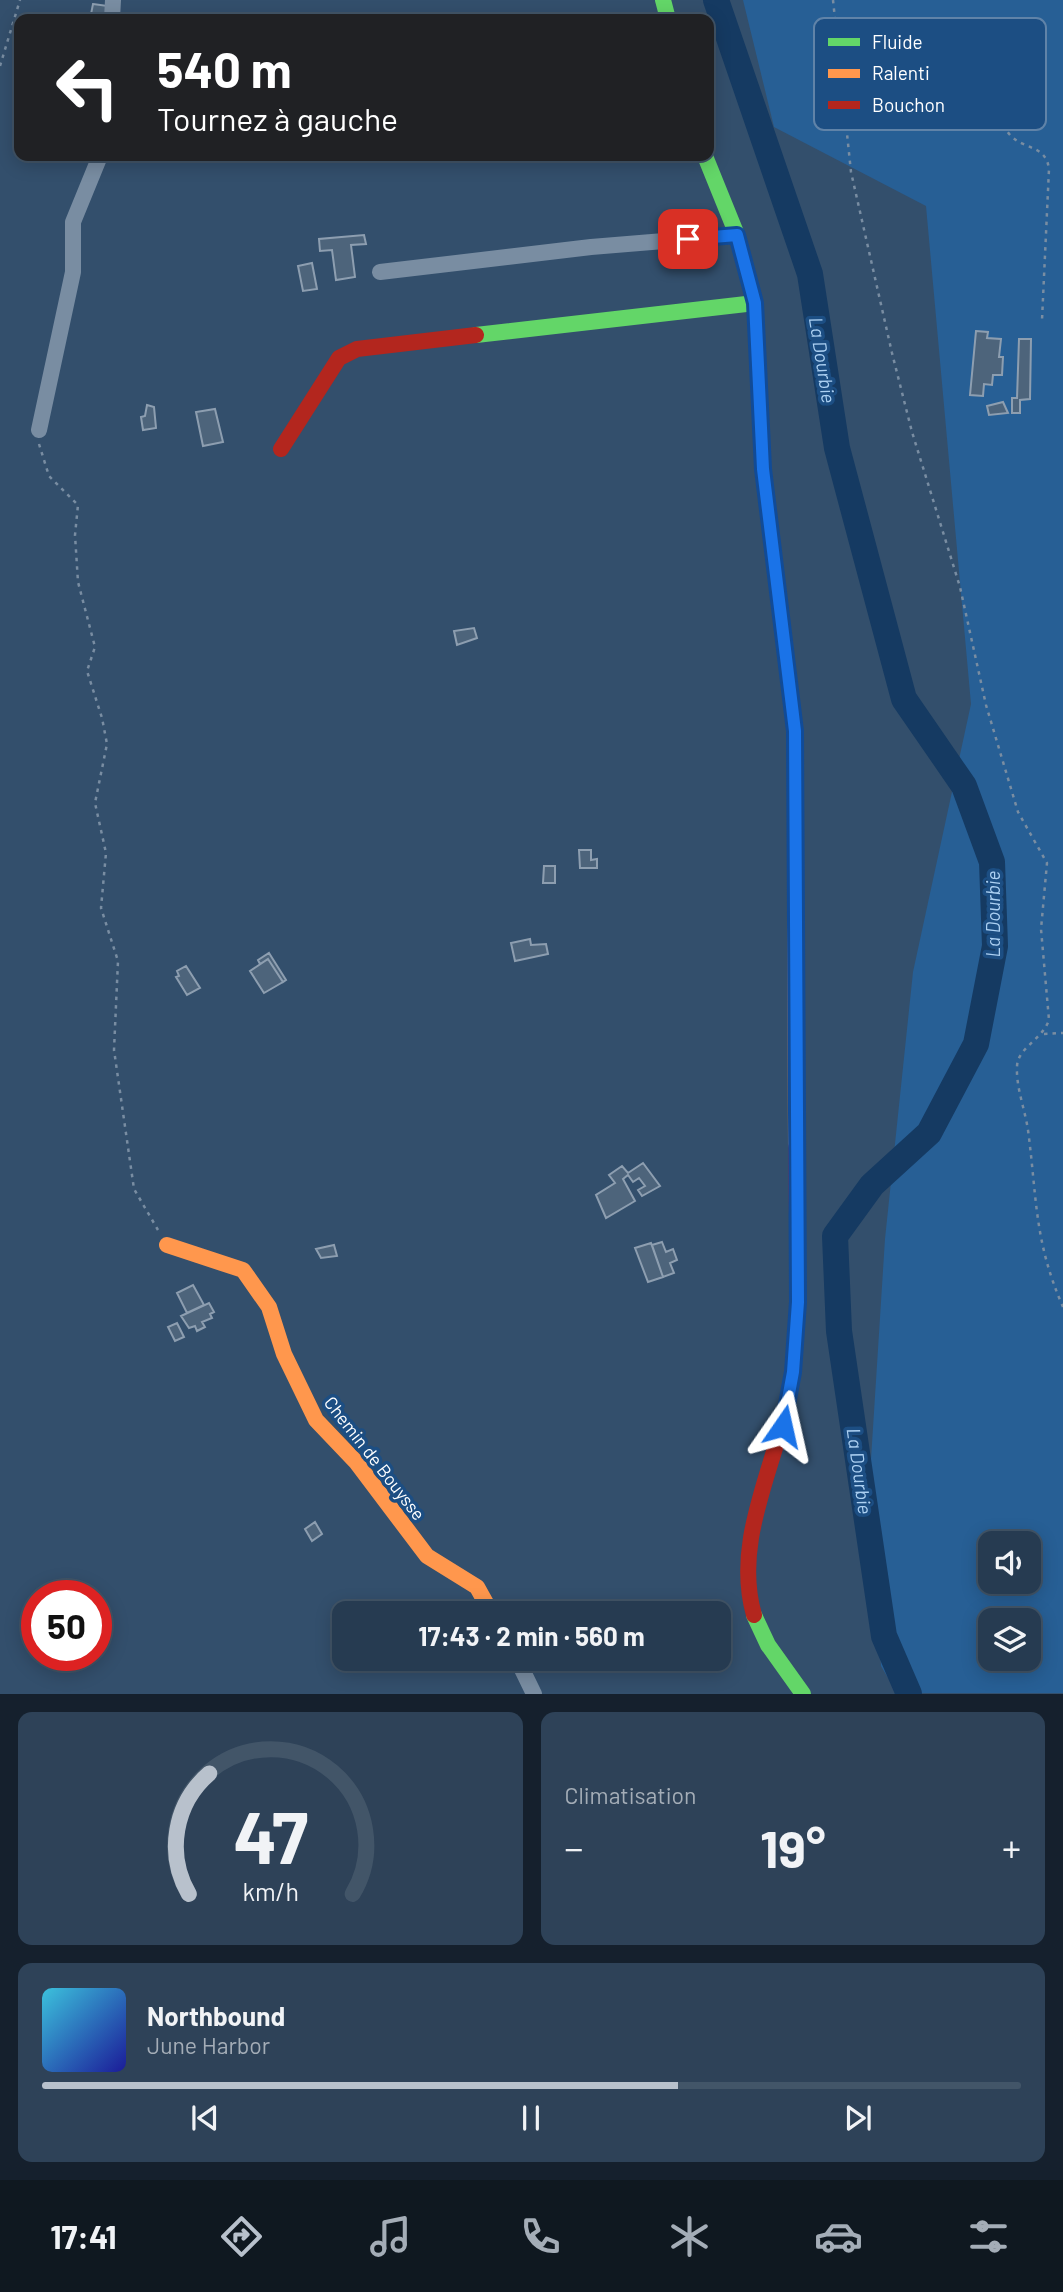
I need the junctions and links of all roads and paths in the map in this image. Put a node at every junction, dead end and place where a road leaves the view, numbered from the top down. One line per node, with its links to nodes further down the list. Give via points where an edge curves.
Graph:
1 (833, 0): 2 (path)
2 (835, 18)
3 (14, 20): 4 (path)
4 (0, 66)
5 (846, 130): 16 (path, via 851,172 892,353 960,587 986,705 1018,812 1047,863 1041,929 1049,1020)
6 (1007, 130): 12 (path, via 1047,160)
7 (98, 161): 13 (street, via 73,222 73,272)
8 (707, 161): 9 (main road)
9 (737, 235): 10 (street); 11 (main road)
10 (380, 272)
11 (755, 303): 14 (main road, via 356,349 339,358); 22 (main road, via 763,469 795,731 798,1302 789,1399 754,1523 747,1577 762,1636)
12 (1042, 320)
13 (39, 430): 17 (path, via 39,446 50,476 78,505 78,582 95,647 87,671 107,744 95,803 106,853 101,908 118,961 114,1050 134,1189)
14 (281, 449)
15 (1063, 1033): 16 (path)
16 (1044, 1034): 18 (path, via 1024,1049 1016,1065 1041,1248)
17 (167, 1245): 19 (main road, Chemin de Bouysse, via 243,1270 269,1307 316,1420 356,1462 427,1556 477,1587)
18 (1063, 1307)
19 (485, 1601)
20 (523, 1671): 21 (street)
21 (534, 1693)
22 (803, 1693)

